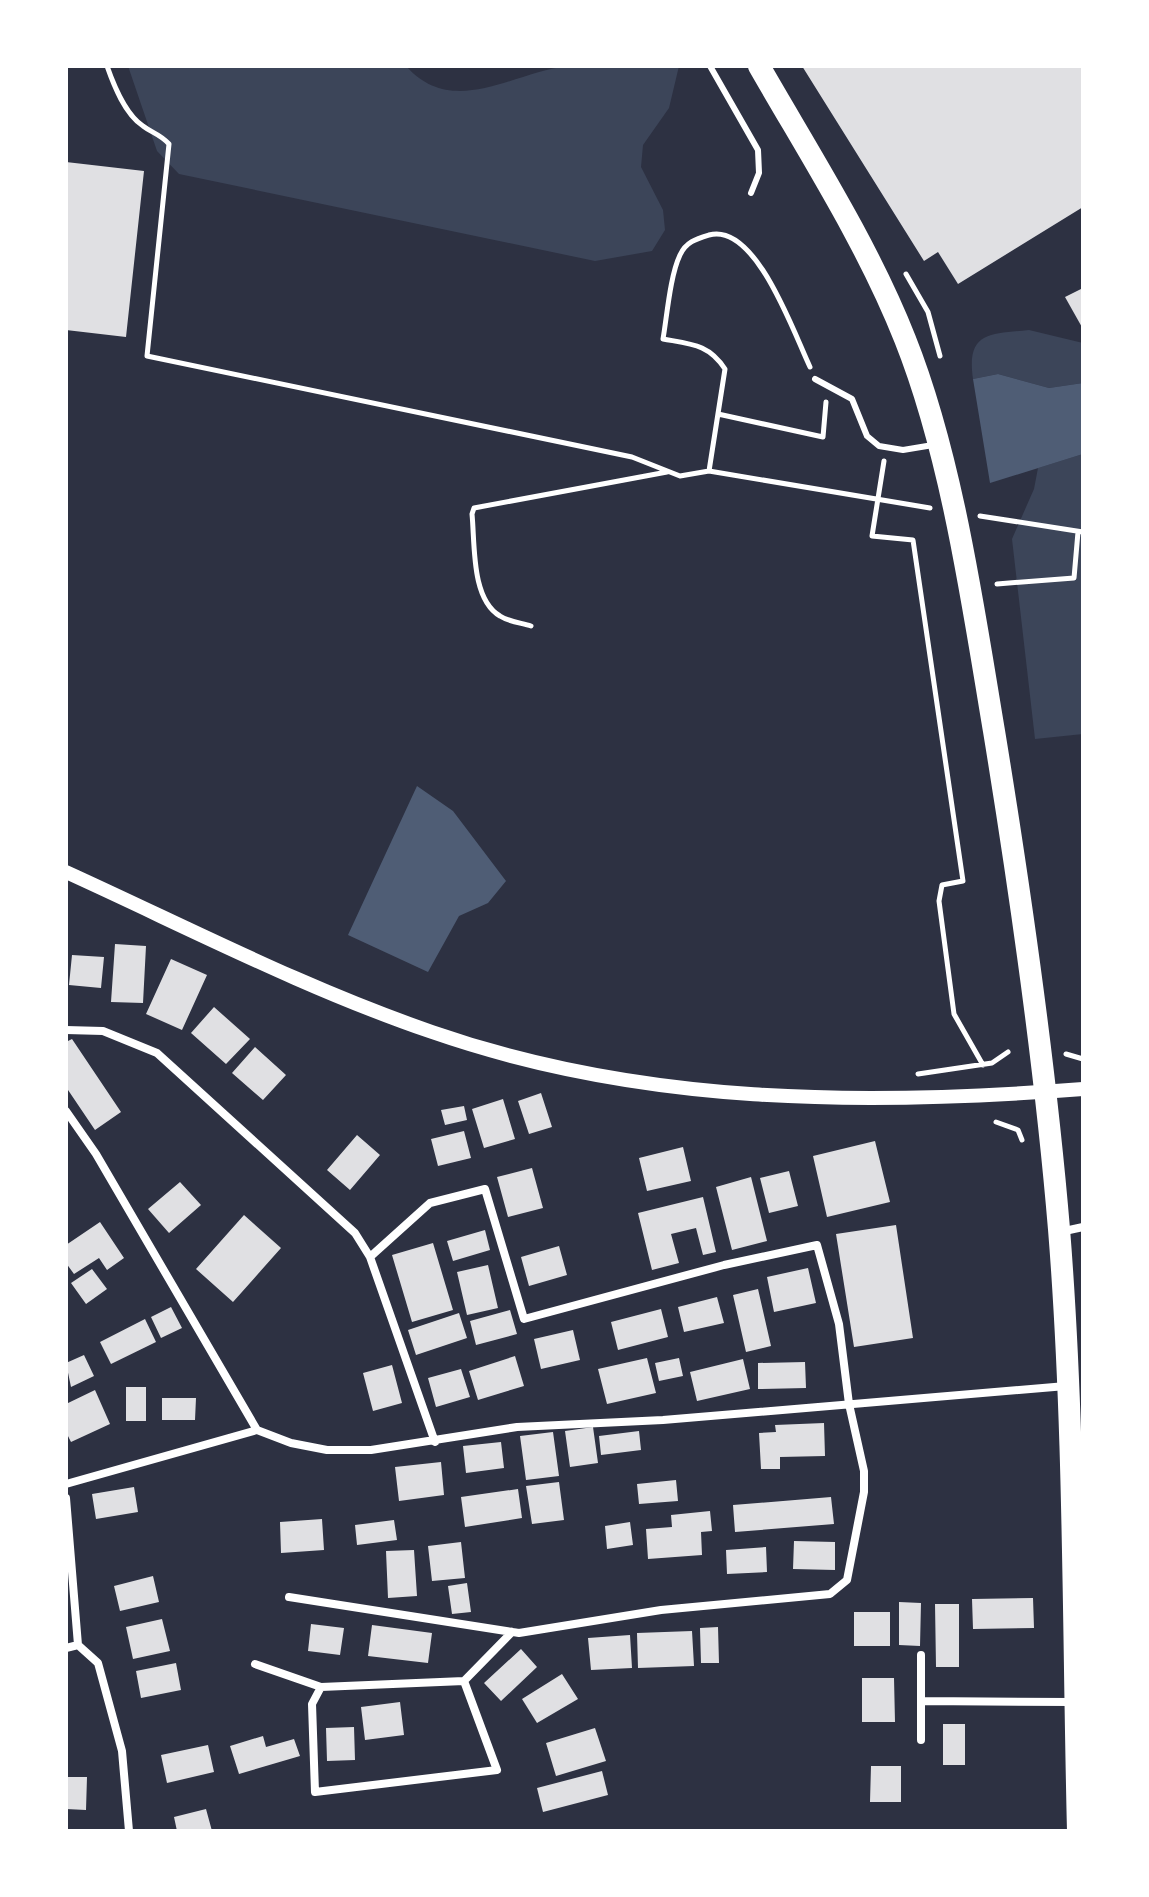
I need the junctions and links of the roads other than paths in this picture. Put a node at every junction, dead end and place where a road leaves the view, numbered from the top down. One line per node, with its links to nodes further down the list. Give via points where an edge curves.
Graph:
1 (710, 66): 3 (lane, via 758,150 759,173)
2 (759, 66): 5 (highway, via 870,260 907,343)
3 (751, 193)
4 (815, 379): 5 (lane, via 852,399 867,436 886,448)
5 (937, 444): 9 (highway, via 975,618 1006,802)
6 (66, 872): 9 (street, via 335,994 431,1032 550,1067 660,1086 797,1099)
7 (66, 1030): 13 (street, via 103,1031 157,1053 355,1233)
8 (1083, 1089): 9 (street)
9 (1046, 1092): 12 (highway)
10 (66, 1111): 16 (street)
11 (1083, 1227): 12 (street)
12 (1059, 1232): 14 (highway)
13 (370, 1257): 15 (street, via 430,1203 485,1189 524,1319 817,1245 839,1324); 17 (street)
14 (1067, 1386): 15 (street); 29 (highway)
15 (849, 1404): 17 (street, via 517,1427); 21 (street, via 864,1492 847,1580 840,1589)
16 (257, 1430): 17 (street, via 327,1450); 18 (street)
17 (435, 1442)
18 (66, 1484)
19 (66, 1498): 22 (street)
20 (289, 1597): 21 (street)
21 (512, 1632): 26 (street)
22 (78, 1645): 23 (street); 31 (street, via 98,1663 122,1751)
23 (66, 1648)
24 (921, 1655): 28 (street)
25 (255, 1664): 27 (street)
26 (464, 1681): 27 (street); 27 (street, via 497,1770 315,1792 312,1704)
27 (321, 1687)
28 (921, 1701): 29 (street); 30 (street)
29 (1075, 1702): 32 (highway)
30 (921, 1740)
31 (129, 1831)
32 (1078, 1831)

